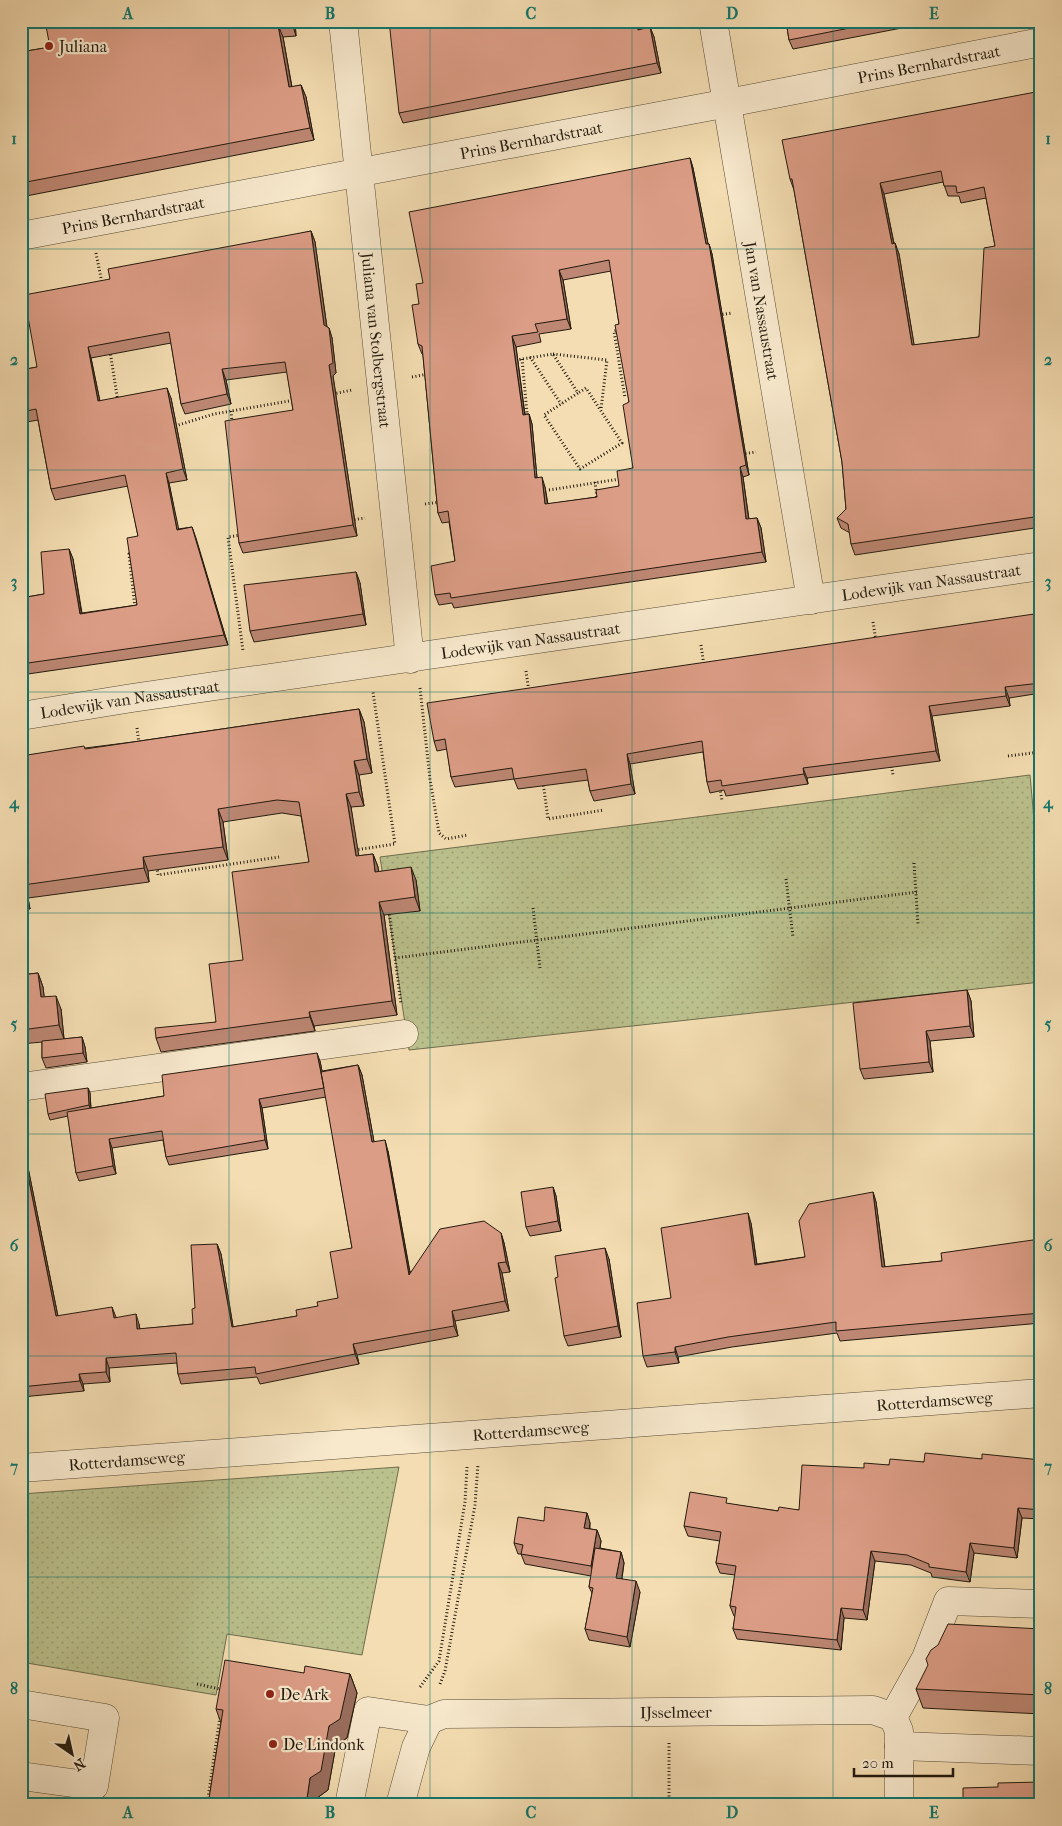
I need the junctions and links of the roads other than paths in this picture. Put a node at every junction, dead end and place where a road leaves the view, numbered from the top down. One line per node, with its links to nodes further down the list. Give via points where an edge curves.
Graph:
1 (342, 21): 5 (street, Juliana van Stolbergstraat)
2 (713, 21): 4 (street, Jan van Nassaustraat)
3 (1041, 42): 4 (street, Prins Bernhardstraat)
4 (728, 103): 5 (street, Prins Bernhardstraat); 8 (street, Jan van Nassaustraat)
5 (360, 172): 6 (street, Prins Bernhardstraat); 9 (street, Juliana van Stolbergstraat)
6 (21, 236)
7 (1041, 566): 8 (street, Lodewijk van Nassaustraat)
8 (811, 600): 9 (street, Lodewijk van Nassaustraat)
9 (413, 659): 10 (street, Lodewijk van Nassaustraat)
10 (21, 716)
11 (404, 1034): 12 (street)
12 (21, 1087)
13 (1041, 1393): 14 (street, Rotterdamseweg)
14 (21, 1468)
15 (1041, 1604): 17 (street, via 948,1600 926,1658)
16 (21, 1704): 21 (street, via 105,1718 94,1786)
17 (893, 1717): 18 (street, IJsselmeer, via 863,1710 444,1714); 19 (street, via 898,1731)
18 (417, 1719): 22 (street, via 368,1711); 23 (street, via 416,1747)
19 (898, 1746): 20 (street); 24 (street)
20 (1041, 1751)
21 (21, 1776)
22 (349, 1805)
23 (400, 1805)
24 (899, 1805)

